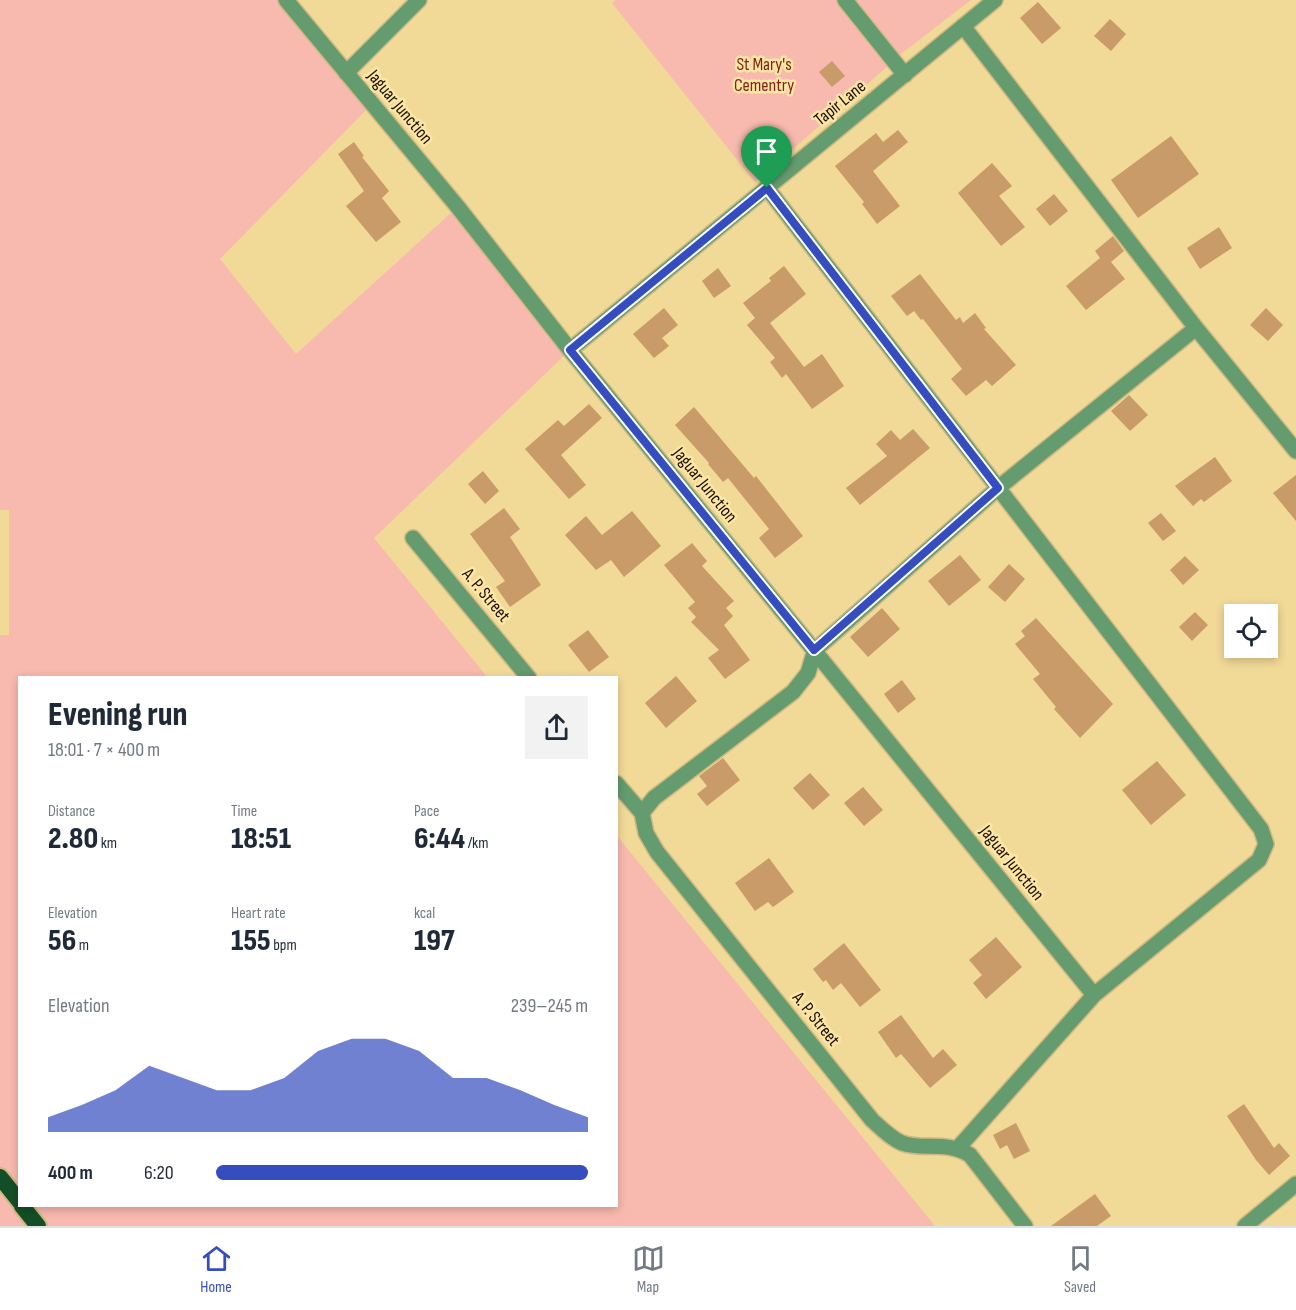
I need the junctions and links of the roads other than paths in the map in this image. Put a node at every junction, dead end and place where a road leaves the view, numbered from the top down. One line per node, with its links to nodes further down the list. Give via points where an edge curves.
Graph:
1 (286, 0): 6 (street, Jaguar Junction)
2 (419, 0): 6 (street)
3 (845, 0): 7 (street)
4 (996, 0): 5 (street, Tapir Lane)
5 (963, 26): 7 (street, Tapir Lane); 9 (street)
6 (346, 73): 10 (street, Jaguar Junction, via 458,206)
7 (905, 75): 8 (street, Tapir Lane)
8 (767, 188): 10 (street, Tapir Lane); 12 (street)
9 (1196, 328): 11 (street); 12 (street)
10 (570, 350): 14 (street, Jaguar Junction)
11 (1296, 451)
12 (998, 488): 14 (street); 18 (street, via 1261,829 1266,844 1259,860)
13 (412, 538): 15 (street, A. P. Street)
14 (814, 650): 17 (street, via 808,673 794,692 654,798); 18 (street, Jaguar Junction)
15 (527, 676)
16 (618, 785): 17 (street, A. P. Street)
17 (642, 813): 19 (street, A. P. Street, via 646,833 657,852 872,1120 903,1143)
18 (1094, 995): 19 (street)
19 (958, 1148): 25 (street, via 981,1167)
20 (0, 1177): 22 (highway)
21 (1296, 1184): 26 (street)
22 (18, 1200)
23 (23, 1207): 24 (highway)
24 (38, 1226)
25 (1025, 1226)
26 (1245, 1226)

